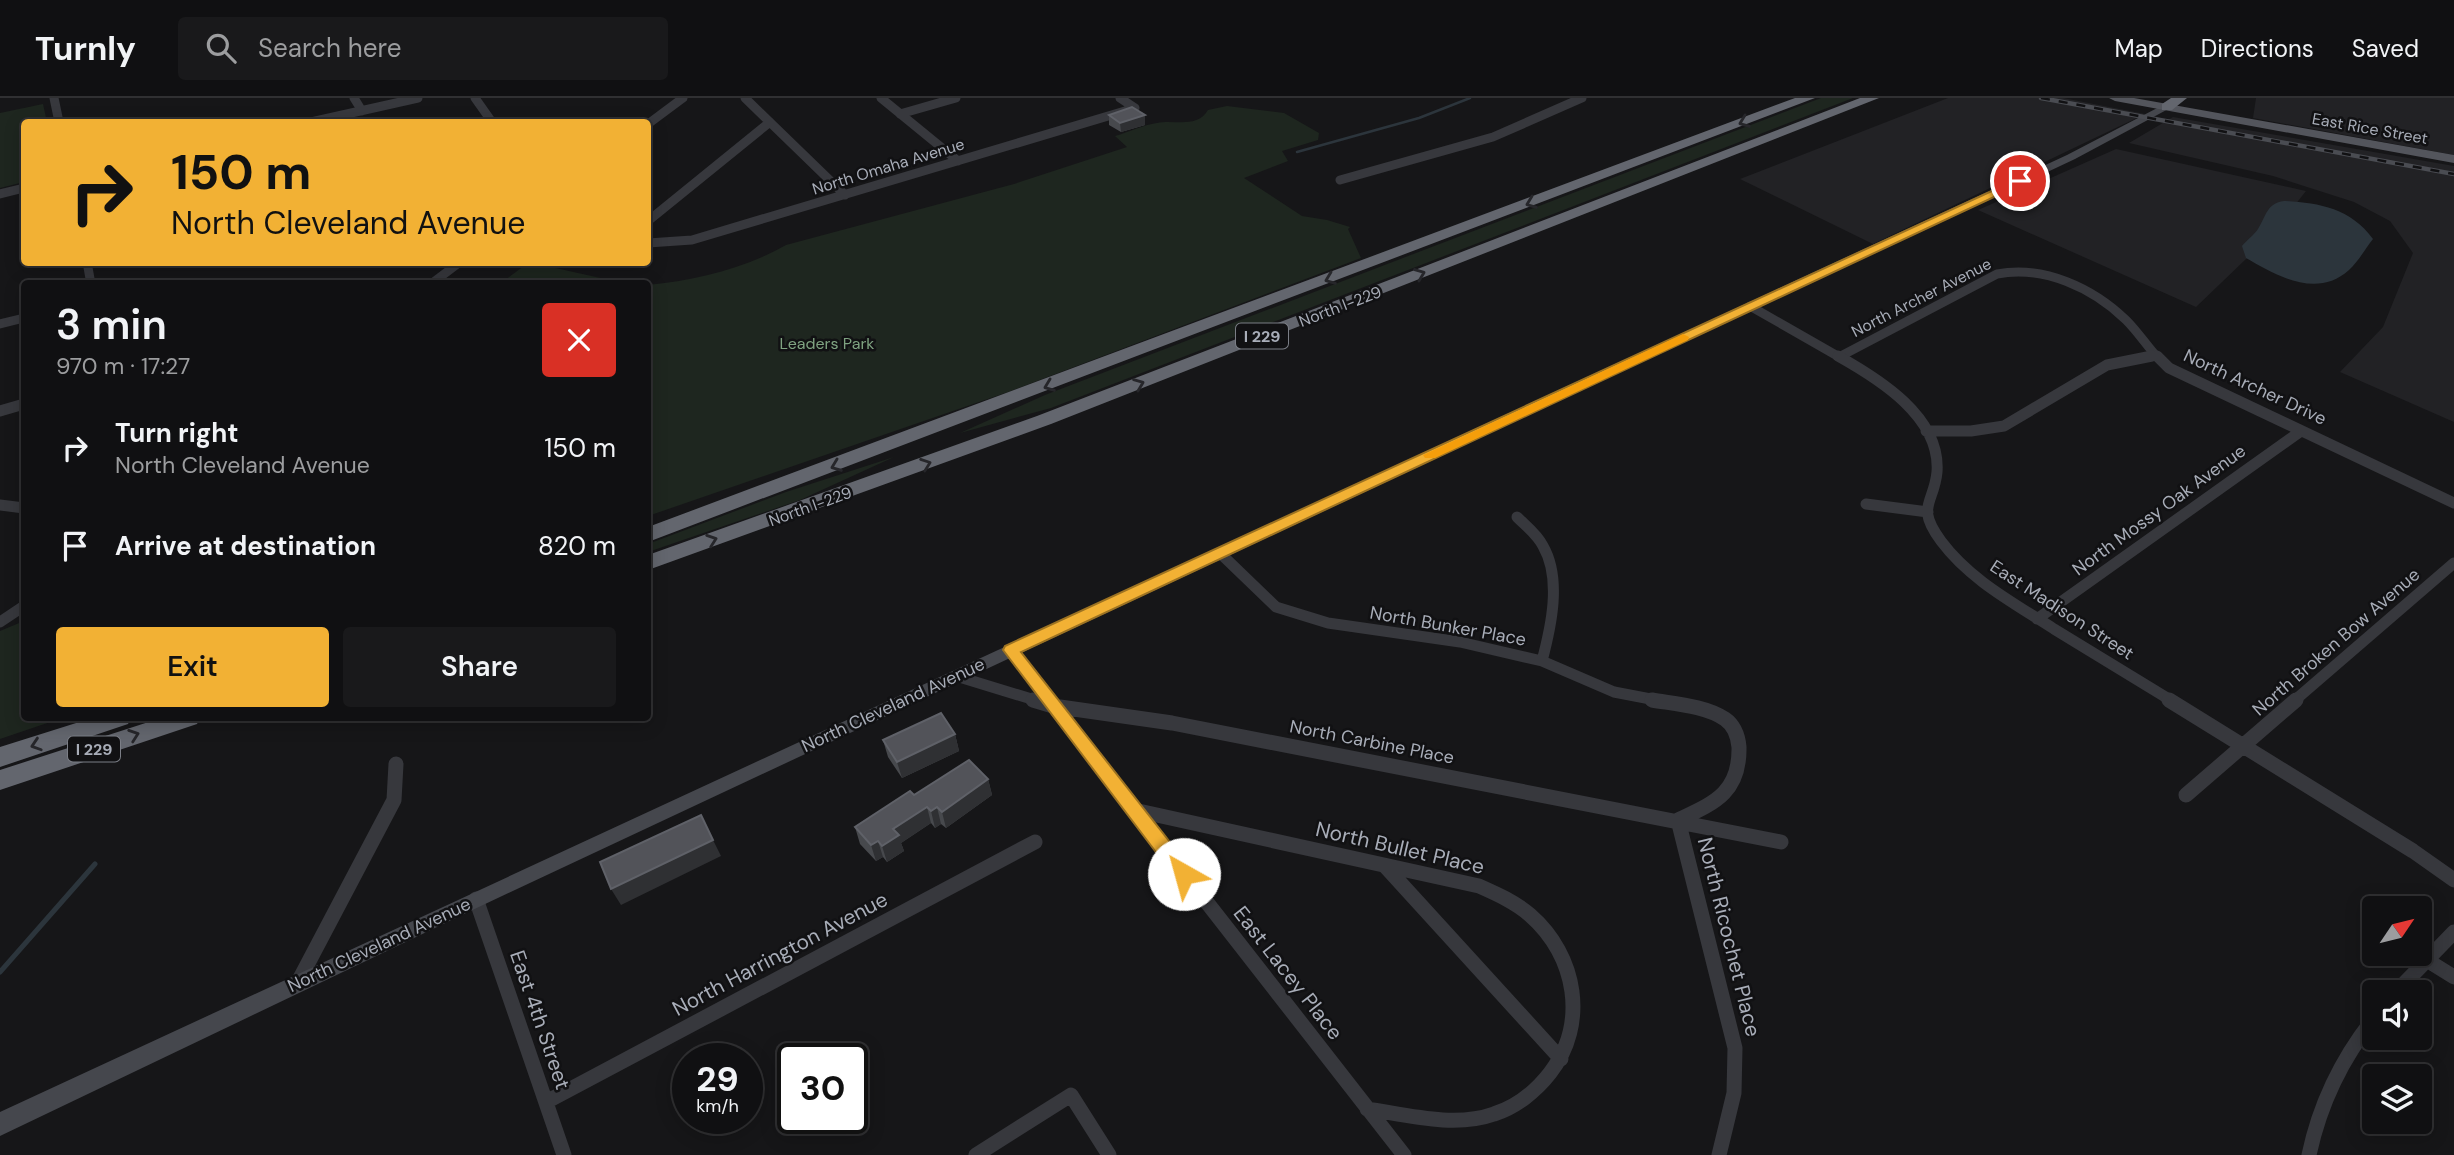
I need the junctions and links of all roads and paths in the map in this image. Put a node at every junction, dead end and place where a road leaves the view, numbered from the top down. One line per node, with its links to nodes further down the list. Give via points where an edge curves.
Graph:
1 (54, 98): 17 (street)
2 (354, 98): 15 (street)
3 (418, 98): 15 (street)
4 (475, 98): 19 (street)
5 (683, 98): 20 (street)
6 (745, 98): 21 (street)
7 (881, 98): 16 (street)
8 (956, 98): 16 (street)
9 (1120, 98): 23 (street, North Omaha Avenue, via 1135,108)
10 (1582, 98): 24 (street, via 1477,144)
11 (1808, 98): 48 (highway, North I-229 / I 229, one-way to 48)
12 (1872, 98): 50 (highway, North I-229 / I 229, one-way to 12, via 1008,434)
13 (2115, 98): 14 (main road, East Rice Street)
14 (2172, 101): 22 (main road, East Rice Street); 33 (street, North Cleveland Avenue, via 2071,157)
15 (362, 111): 18 (street)
16 (900, 114): 23 (street)
17 (58, 119)
18 (325, 119)
19 (490, 119)
20 (651, 122)
21 (770, 122): 27 (street); 28 (street)
22 (2454, 159)
23 (958, 161): 27 (street, North Omaha Avenue)
24 (1339, 180)
25 (21, 189): 26 (street)
26 (0, 194)
27 (845, 195): 29 (street, North Omaha Avenue, via 692,240)
28 (651, 219)
29 (651, 243)
30 (455, 266): 32 (street)
31 (2018, 270): 36 (street, North Archer Avenue, via 1997,274); 37 (street, North Archer Drive, via 2040,273 2096,297 2137,331)
32 (436, 280)
33 (1749, 306): 36 (street); 49 (street, North Cleveland Avenue)
34 (21, 319): 35 (street)
35 (0, 324)
36 (1839, 356): 41 (street, via 1885,385)
37 (2154, 356): 40 (street, North Archer Drive, via 2169,368); 41 (street, via 2107,365 2004,426)
38 (21, 405): 39 (street)
39 (0, 411)
40 (2301, 430): 42 (street, North Archer Drive); 53 (street, North Mossy Oak Avenue)
41 (1926, 431): 46 (street, via 1938,470)
42 (2454, 503)
43 (1866, 504): 46 (street)
44 (0, 505): 45 (street)
45 (21, 508)
46 (1928, 512): 53 (street, East Madison Street, via 1954,558)
47 (1517, 517): 56 (street, via 1541,541 1550,565 1551,614)
48 (651, 534)
49 (1220, 553): 55 (street, North Cleveland Avenue); 56 (street, North Bunker Place, via 1276,607 1328,623 1460,642)
50 (651, 561)
51 (2454, 563): 62 (street, North Broken Bow Avenue)
52 (21, 608): 54 (street)
53 (2037, 619): 62 (street, East Madison Street)
54 (0, 622)
55 (1011, 650): 57 (street, North Cleveland Avenue); 58 (street, East Lacey Place)
56 (1542, 661): 59 (street, North Bunker Place, via 1614,692 1713,712)
57 (956, 676): 58 (street, North Carbine Place); 73 (street, North Cleveland Avenue)
58 (1053, 706): 67 (street, East Lacey Place); 68 (street, North Carbine Place, via 1172,723)
59 (1727, 719): 68 (street, North Ricochet Place, via 1737,731 1735,780 1718,800)
60 (110, 721): 63 (highway, I 229, one-way to 63)
61 (179, 721): 65 (highway, I 229, one-way to 61)
62 (2240, 746): 66 (street, North Broken Bow Avenue); 72 (street, East Madison Street)
63 (0, 757)
64 (396, 764): 80 (street, via 394,800)
65 (0, 780)
66 (2186, 795)
67 (1134, 810): 71 (street, North Bullet Place); 84 (street, East Lacey Place)
68 (1678, 820): 70 (street, North Carbine Place); 90 (street, North Ricochet Place, via 1738,1065 1737,1090)
69 (1035, 842): 83 (street, North Harrington Avenue)
70 (1781, 842)
71 (1385, 865): 82 (street); 82 (street, North Bullet Place, via 1479,886 1537,922 1565,962 1575,998 1571,1039)
72 (2454, 880)
73 (476, 899): 80 (street, North Cleveland Avenue); 83 (street, East 4th Street)
74 (2454, 932): 75 (street)
75 (2432, 952)
76 (2432, 963): 78 (street)
77 (2419, 966): 79 (street)
78 (2454, 977)
79 (2407, 980)
80 (297, 984): 85 (street, North Cleveland Avenue)
81 (2362, 1034): 91 (street, via 2348,1052 2325,1102)
82 (1561, 1059): 84 (street, North Bullet Place, via 1528,1096 1484,1117)
83 (546, 1102): 86 (street, East 4th Street)
84 (1367, 1109): 89 (street, East Lacey Place)
85 (0, 1124)
86 (564, 1155)
87 (976, 1155): 88 (street, via 1071,1095)
88 (1109, 1155)
89 (1404, 1155)
90 (1719, 1155)
91 (2309, 1155)

